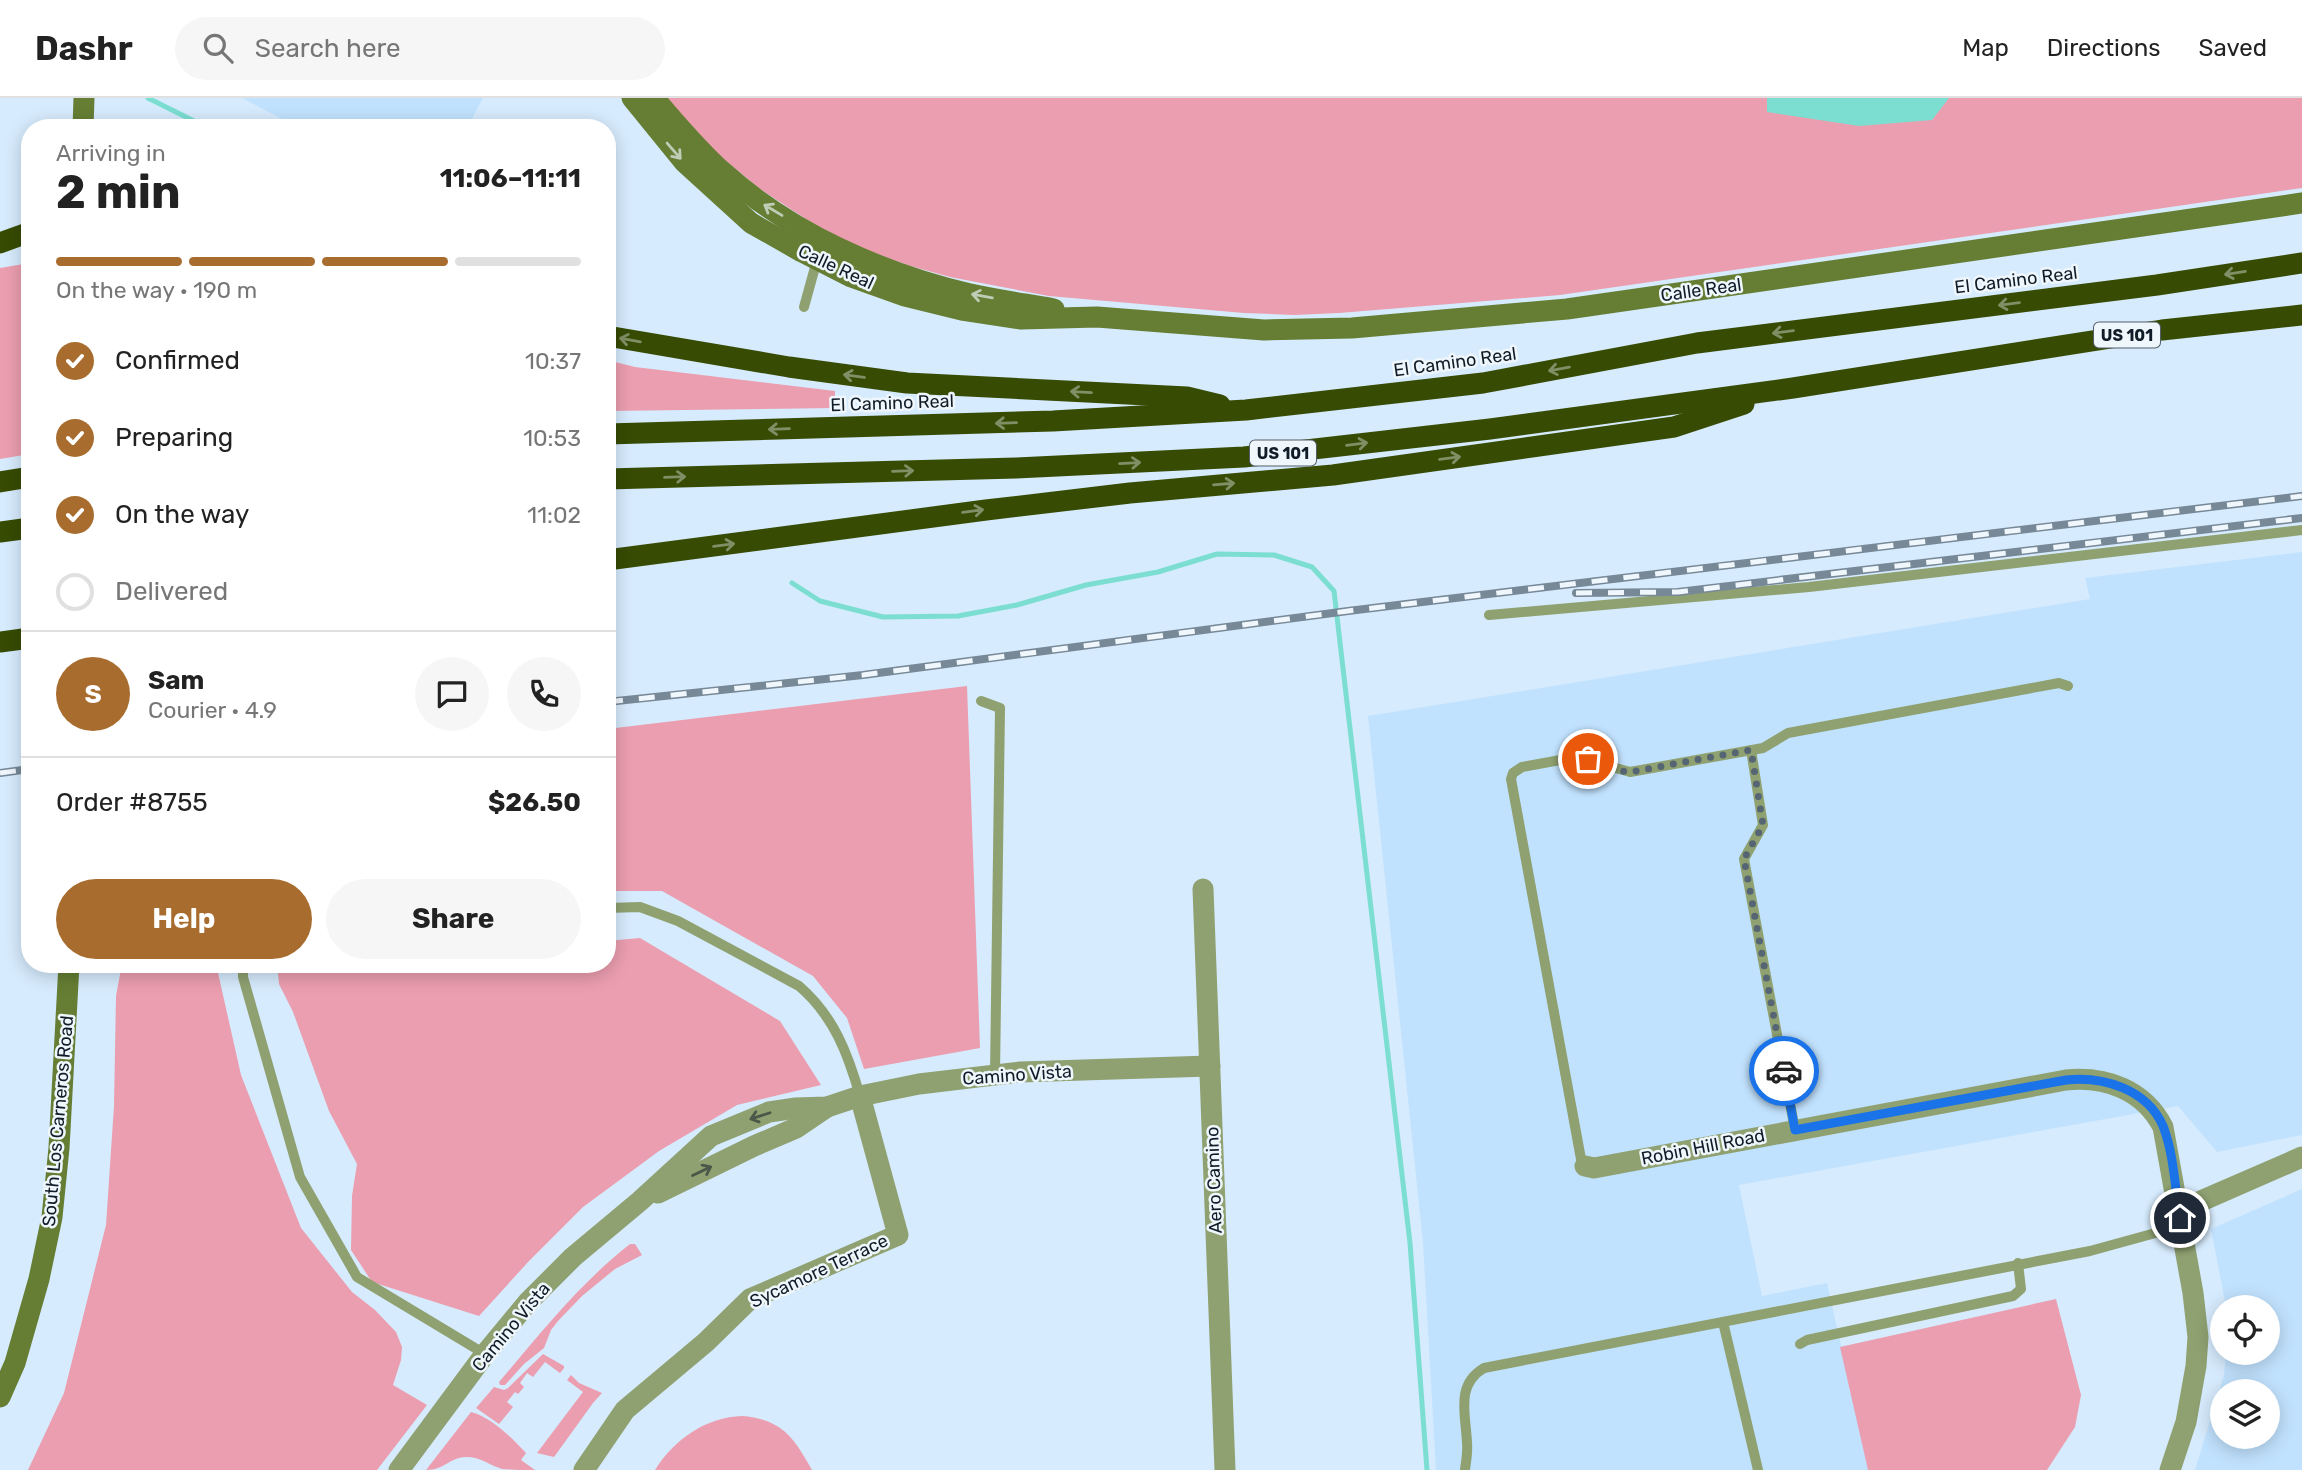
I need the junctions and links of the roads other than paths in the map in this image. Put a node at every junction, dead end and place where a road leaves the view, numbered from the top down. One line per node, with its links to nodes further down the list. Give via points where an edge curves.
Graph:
1 (84, 98): 4 (main road)
2 (632, 98): 8 (main road, Calle Real, one-way to 8, via 684,162 751,223)
3 (654, 98): 12 (main road, Calle Real, one-way to 3, via 970,294 854,256 762,204 723,172)
4 (83, 119)
5 (2302, 203): 12 (main road, Calle Real, via 1567,309 1352,328 1264,330)
6 (21, 235): 7 (highway)
7 (0, 243)
8 (817, 260): 10 (lane); 12 (main road, Calle Real, via 893,292 962,310 1021,319)
9 (2302, 263): 15 (highway, El Camino Real, one-way to 15, via 1697,343 1483,383)
10 (804, 307)
11 (2302, 315): 14 (highway, US 101, via 2162,330)
12 (1097, 317)
13 (616, 338): 15 (highway, one-way to 13, via 1187,397 907,383)
14 (1793, 388): 18 (highway, US 101, one-way to 14, via 1244,457); 23 (highway, one-way to 14, via 999,508 1333,475 1674,427)
15 (1246, 411): 16 (highway, El Camino Real, one-way to 16)
16 (616, 434)
17 (21, 478): 19 (highway)
18 (616, 479)
19 (0, 482)
20 (21, 529): 22 (highway)
21 (2302, 530): 24 (lane, via 1809,587)
22 (0, 532)
23 (616, 559)
24 (1489, 615)
25 (21, 639): 26 (highway)
26 (0, 642)
27 (2068, 685): 29 (lane, via 1788,733)
28 (981, 701): 35 (lane, via 1000,708)
29 (1751, 750): 37 (lane, via 1763,825 1744,859); 39 (lane, via 1630,772 1577,757 1522,767 1513,773 1536,921)
30 (1203, 889): 34 (street, Aero Camino)
31 (616, 908): 36 (lane, via 640,907 678,921 799,986 816,1000 842,1042)
32 (69, 973): 45 (main road, South Los Carneros Road, via 52,1217 15,1363)
33 (243, 973): 44 (lane, via 300,1177 357,1277)
34 (1210, 1066): 35 (street, Camino Vista); 48 (street, Aero Camino)
35 (995, 1074): 36 (street, Camino Vista)
36 (860, 1097): 44 (street, Camino Vista, via 827,1107 769,1112 711,1136 573,1257); 47 (street, Sycamore Terrace, via 898,1235 750,1299 625,1410)
37 (1795, 1130): 39 (street, Robin Hill Road); 40 (street, Robin Hill Road, via 2066,1080 2110,1082 2144,1101 2158,1117 2167,1140)
38 (2302, 1157): 40 (street, via 2201,1201)
39 (1585, 1166)
40 (2180, 1218): 41 (lane, via 2159,1232 2090,1251); 51 (street, Robin Hill Road, via 2196,1312 2197,1347 2186,1422)
41 (2018, 1263): 42 (lane); 43 (lane, via 2021,1289 2013,1296)
42 (1723, 1321): 49 (lane, via 1475,1373 1463,1403 1468,1446); 50 (lane)
43 (1800, 1344)
44 (485, 1354): 46 (street, Camino Vista)
45 (0, 1397)
46 (400, 1470)
47 (584, 1470)
48 (1225, 1470)
49 (1465, 1470)
50 (1758, 1470)
51 (2170, 1470)

